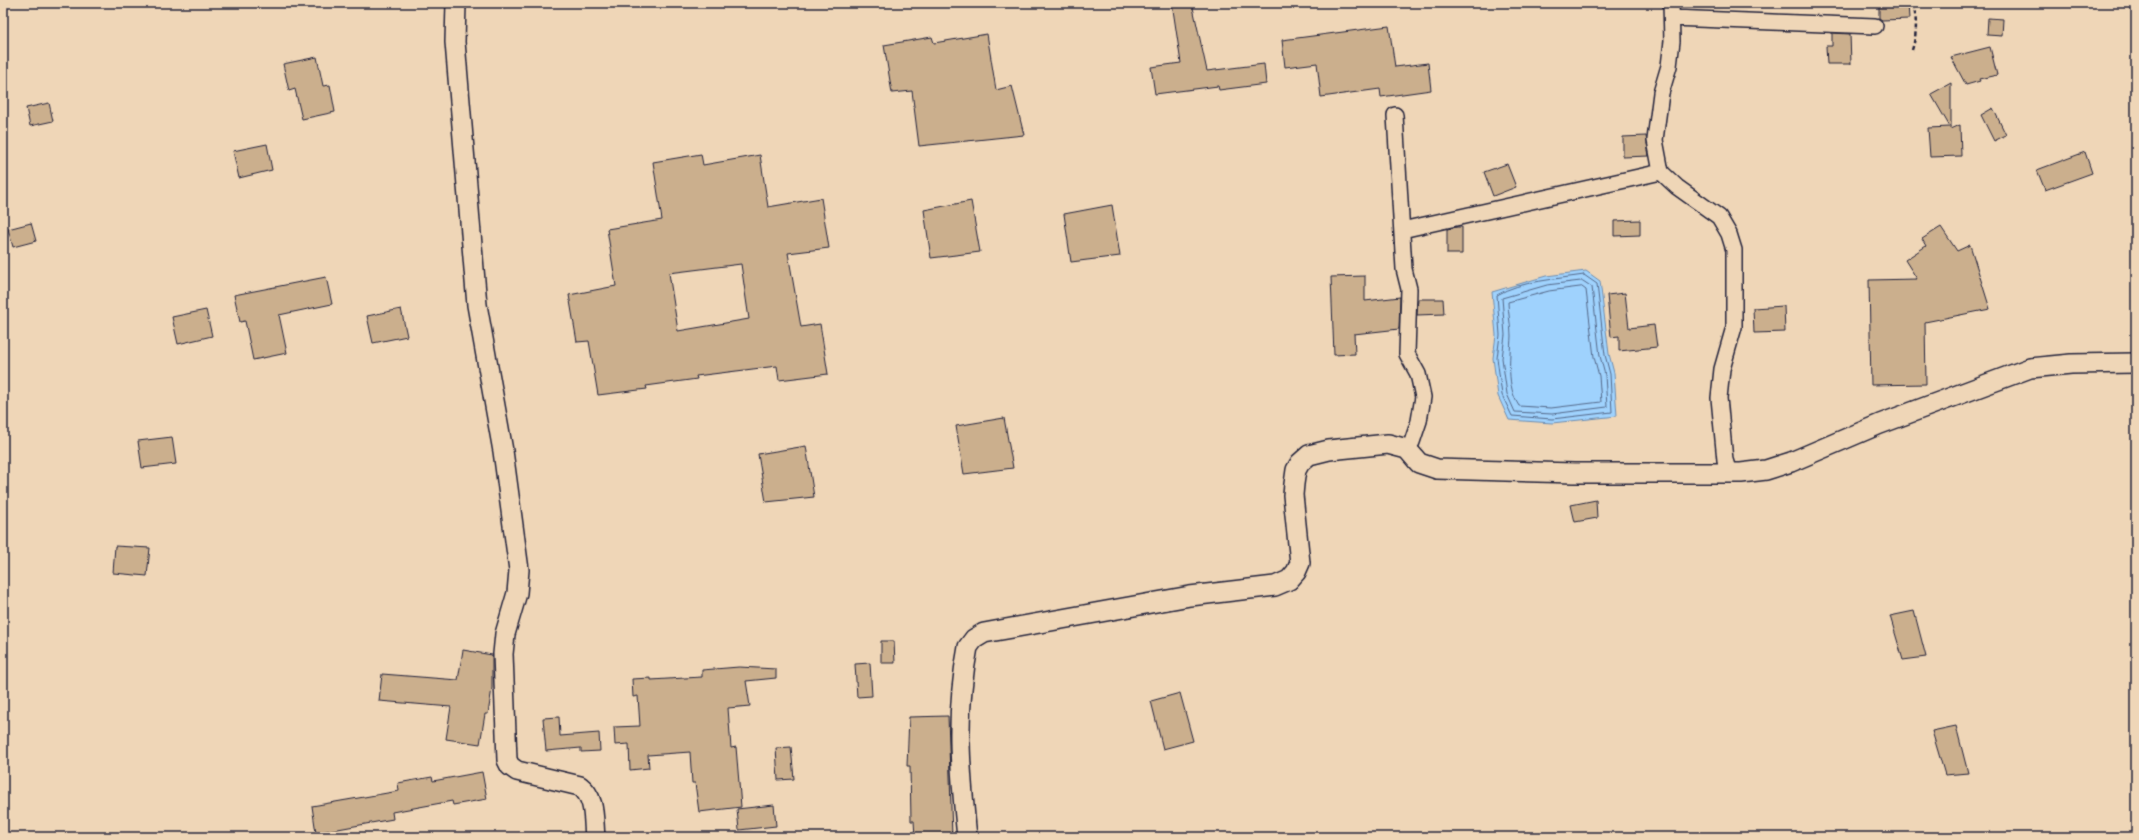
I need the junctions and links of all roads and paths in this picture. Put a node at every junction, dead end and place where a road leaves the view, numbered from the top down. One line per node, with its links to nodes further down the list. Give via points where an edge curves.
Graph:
1 (456, 3): 13 (street, via 455,42 477,305 503,450 519,570 503,654 507,760 517,771 580,786 588,792 592,799)
2 (1671, 3): 4 (street)
3 (1913, 3): 6 (path, via 1917,26)
4 (1672, 18): 5 (street); 8 (street, via 1669,66 1661,92 1655,140)
5 (1876, 26)
6 (1912, 50)
7 (1395, 115): 9 (street)
8 (1661, 172): 9 (street); 12 (street, via 1677,187 1719,217 1729,234 1734,250 1734,327 1722,369 1719,398 1724,460)
9 (1402, 230): 11 (street, via 1404,269 1409,289 1408,354 1418,374 1423,397 1419,421)
10 (2136, 363): 12 (street, via 2072,364 2030,368 1873,427 1791,462 1766,470)
11 (1407, 449): 12 (street, via 1419,463 1437,469 1574,473); 14 (street, via 1388,444 1329,450 1309,455 1300,463 1296,470 1293,495 1300,563 1289,580 1275,586 1137,604 984,633 974,639 968,646 959,713 960,772)
12 (1729, 473)
13 (595, 837)
14 (967, 837)

